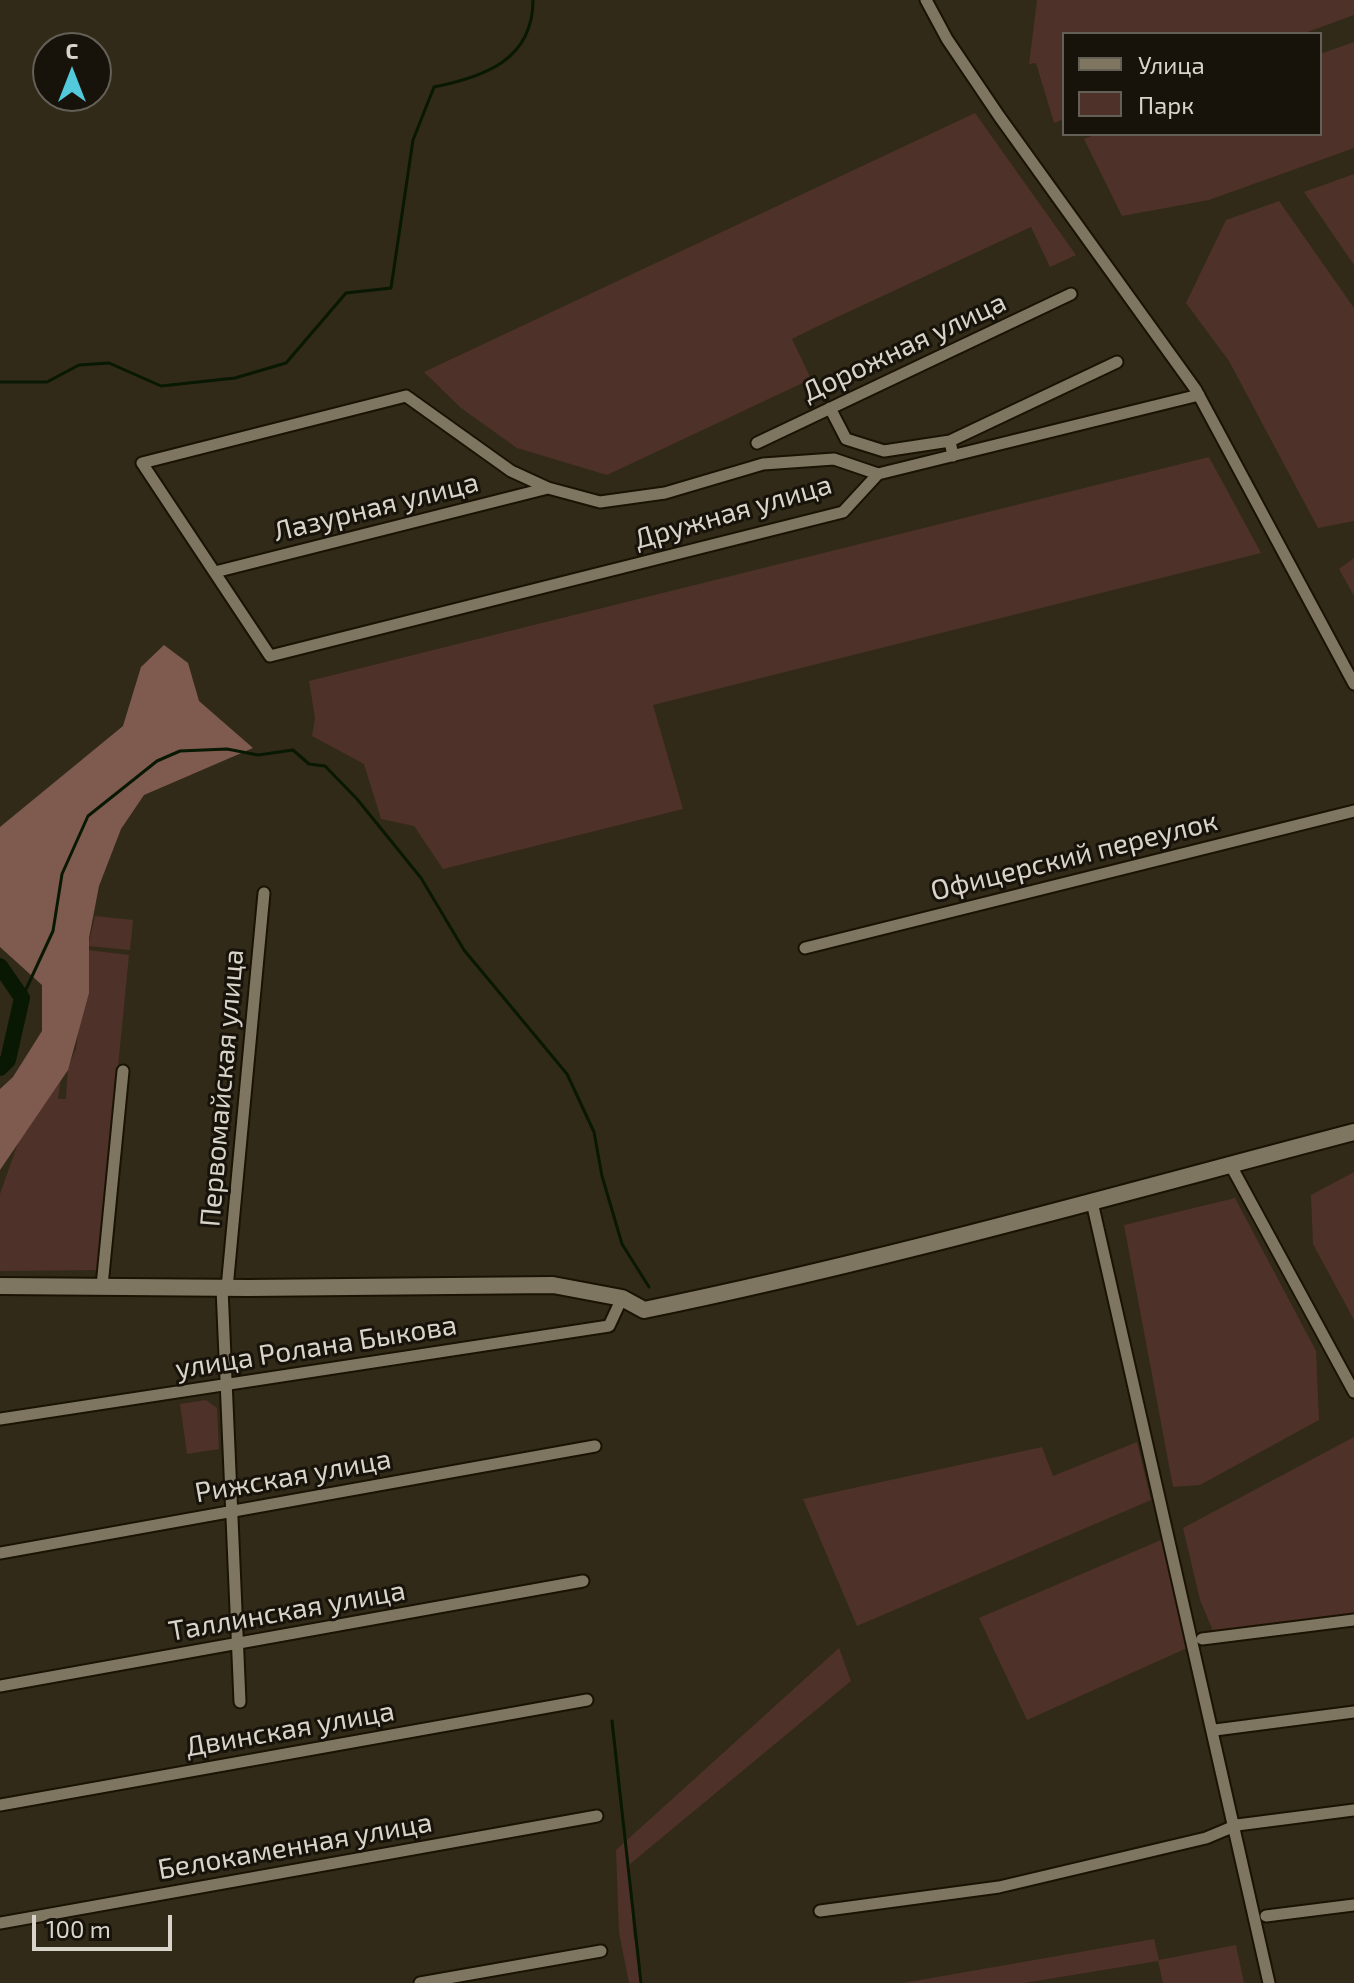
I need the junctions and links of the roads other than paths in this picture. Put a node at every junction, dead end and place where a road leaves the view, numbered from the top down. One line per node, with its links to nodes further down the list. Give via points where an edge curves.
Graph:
1 (926, 0): 4 (street, via 999,116)
2 (1071, 294): 5 (street, Дорожная улица)
3 (1117, 362): 6 (street)
4 (1199, 395): 8 (street); 12 (street)
5 (830, 408): 6 (street, via 846,439 884,451); 7 (street, Дорожная улица)
6 (950, 441): 8 (street)
7 (757, 443)
8 (953, 456): 9 (street)
9 (878, 474): 10 (street, via 834,459 763,464 665,493 600,502); 10 (street, Дружная улица, via 843,512 270,656 142,463 406,396 511,471)
10 (548, 488): 11 (street, Лазурная улица)
11 (215, 572)
12 (1354, 684)
13 (1354, 811): 15 (street, Офицерский переулок)
14 (264, 893): 22 (street, Первомайская улица)
15 (805, 948)
16 (123, 1071): 21 (street)
17 (1354, 1132): 18 (street)
18 (1230, 1164): 19 (street); 25 (street)
19 (1092, 1202): 23 (street, via 765,1286 644,1310); 48 (street)
20 (0, 1286): 21 (street)
21 (102, 1286): 22 (street)
22 (224, 1288): 23 (street, via 553,1285); 24 (street, Первомайская улица)
23 (622, 1298): 24 (street, улица Ролана Быкова, via 609,1326)
24 (225, 1385): 26 (street, улица Ролана Быкова); 28 (street, Первомайская улица)
25 (1354, 1392)
26 (0, 1419)
27 (595, 1446): 28 (street, Рижская улица)
28 (230, 1512): 29 (street, Рижская улица); 33 (street, Первомайская улица)
29 (0, 1553)
30 (583, 1581): 33 (street, Таллинская улица)
31 (1354, 1620): 32 (street)
32 (1202, 1639)
33 (236, 1644): 34 (street, Таллинская улица); 36 (street, Первомайская улица)
34 (0, 1686)
35 (587, 1700): 39 (street, Двинская улица)
36 (240, 1702)
37 (1354, 1712): 38 (street)
38 (1215, 1730)
39 (0, 1805)
40 (1354, 1810): 43 (street, via 1237,1825 1206,1838 999,1887)
41 (597, 1816): 45 (street, Белокаменная улица)
42 (1354, 1905): 44 (street)
43 (820, 1911)
44 (1266, 1916)
45 (0, 1923)
46 (601, 1951): 47 (street)
47 (420, 1983)
48 (1269, 1983)

